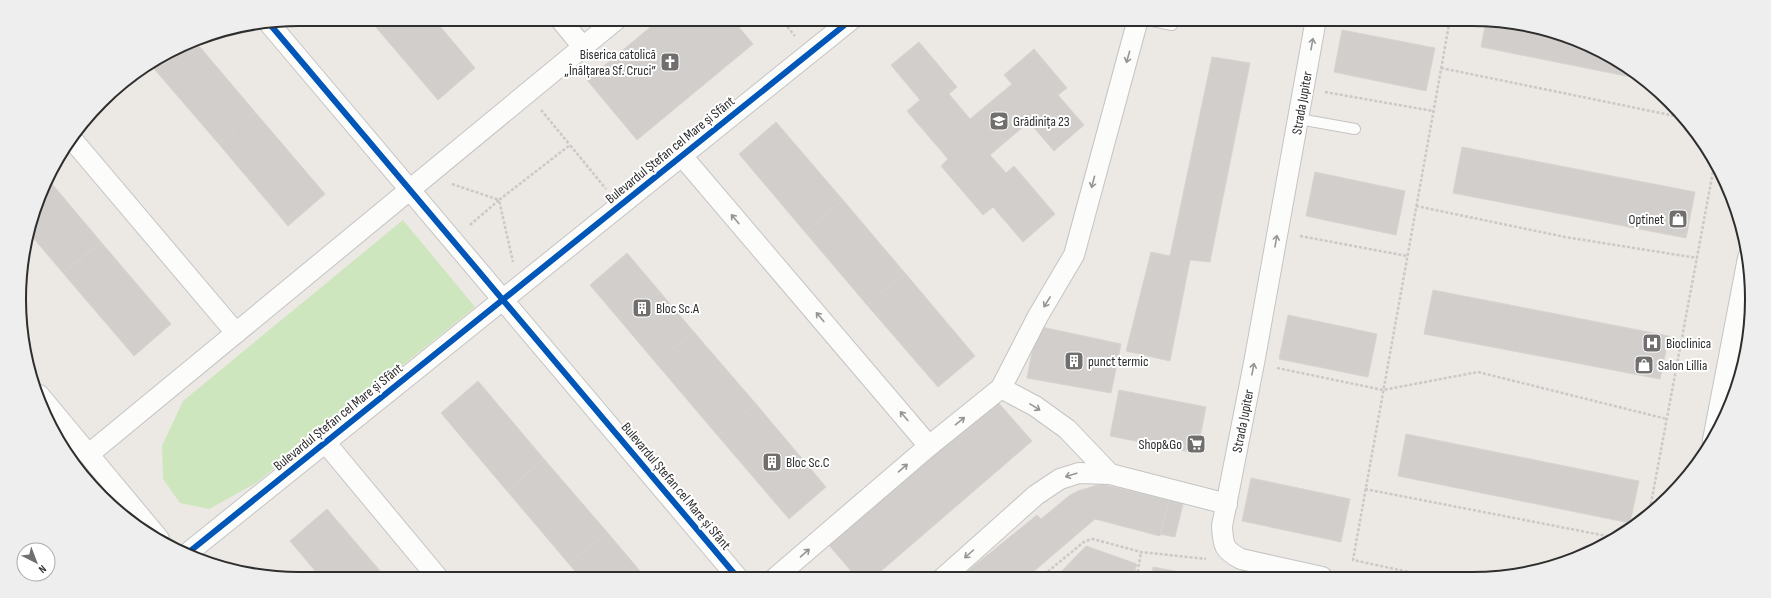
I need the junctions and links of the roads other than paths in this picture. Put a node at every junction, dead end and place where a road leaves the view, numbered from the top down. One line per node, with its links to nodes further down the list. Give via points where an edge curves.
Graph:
1 (566, 26): 7 (street)
2 (608, 26): 7 (street)
3 (843, 26): 11 (street, Bulevardul Ștefan cel Mare și Sfânt)
4 (1136, 26): 16 (street, one-way to 16, via 1074,256 1038,316)
5 (1315, 26): 8 (street, Strada Jupiter, one-way to 5)
6 (273, 27): 12 (street, Bulevardul Ștefan cel Mare și Sfânt)
7 (583, 47): 12 (street)
8 (1299, 119): 9 (lane); 23 (street, Strada Jupiter, one-way to 8)
9 (1355, 129)
10 (75, 143): 15 (street)
11 (682, 156): 14 (street, Bulevardul Ștefan cel Mare și Sfânt); 20 (street, Bulevardul Ștefan cel Mare și Sfânt, one-way to 11)
12 (410, 190): 14 (street, Bulevardul Ștefan cel Mare și Sfânt); 15 (street)
13 (1744, 283): 18 (street)
14 (503, 300): 19 (street, Bulevardul Ștefan cel Mare și Sfânt); 27 (street, Bulevardul Ștefan cel Mare și Sfânt)
15 (236, 333): 21 (street)
16 (1001, 388): 20 (street, one-way to 16); 22 (street, one-way to 22, via 1035,406 1067,430)
17 (48, 406): 21 (street)
18 (1719, 416)
19 (325, 442): 25 (street, Bulevardul Ștefan cel Mare și Sfânt); 26 (street, Bulevardul Ștefan cel Mare și Sfânt)
20 (929, 446): 28 (street, one-way to 20)
21 (89, 454): 24 (street)
22 (1110, 474): 23 (street); 29 (street, one-way to 29, via 1078,473 1060,479 1036,495)
23 (1227, 504): 30 (street, Strada Jupiter, via 1222,543 1229,553 1241,559)
24 (150, 528)
25 (191, 549)
26 (433, 572)
27 (733, 572)
28 (782, 572)
29 (950, 572)
30 (1300, 572)

